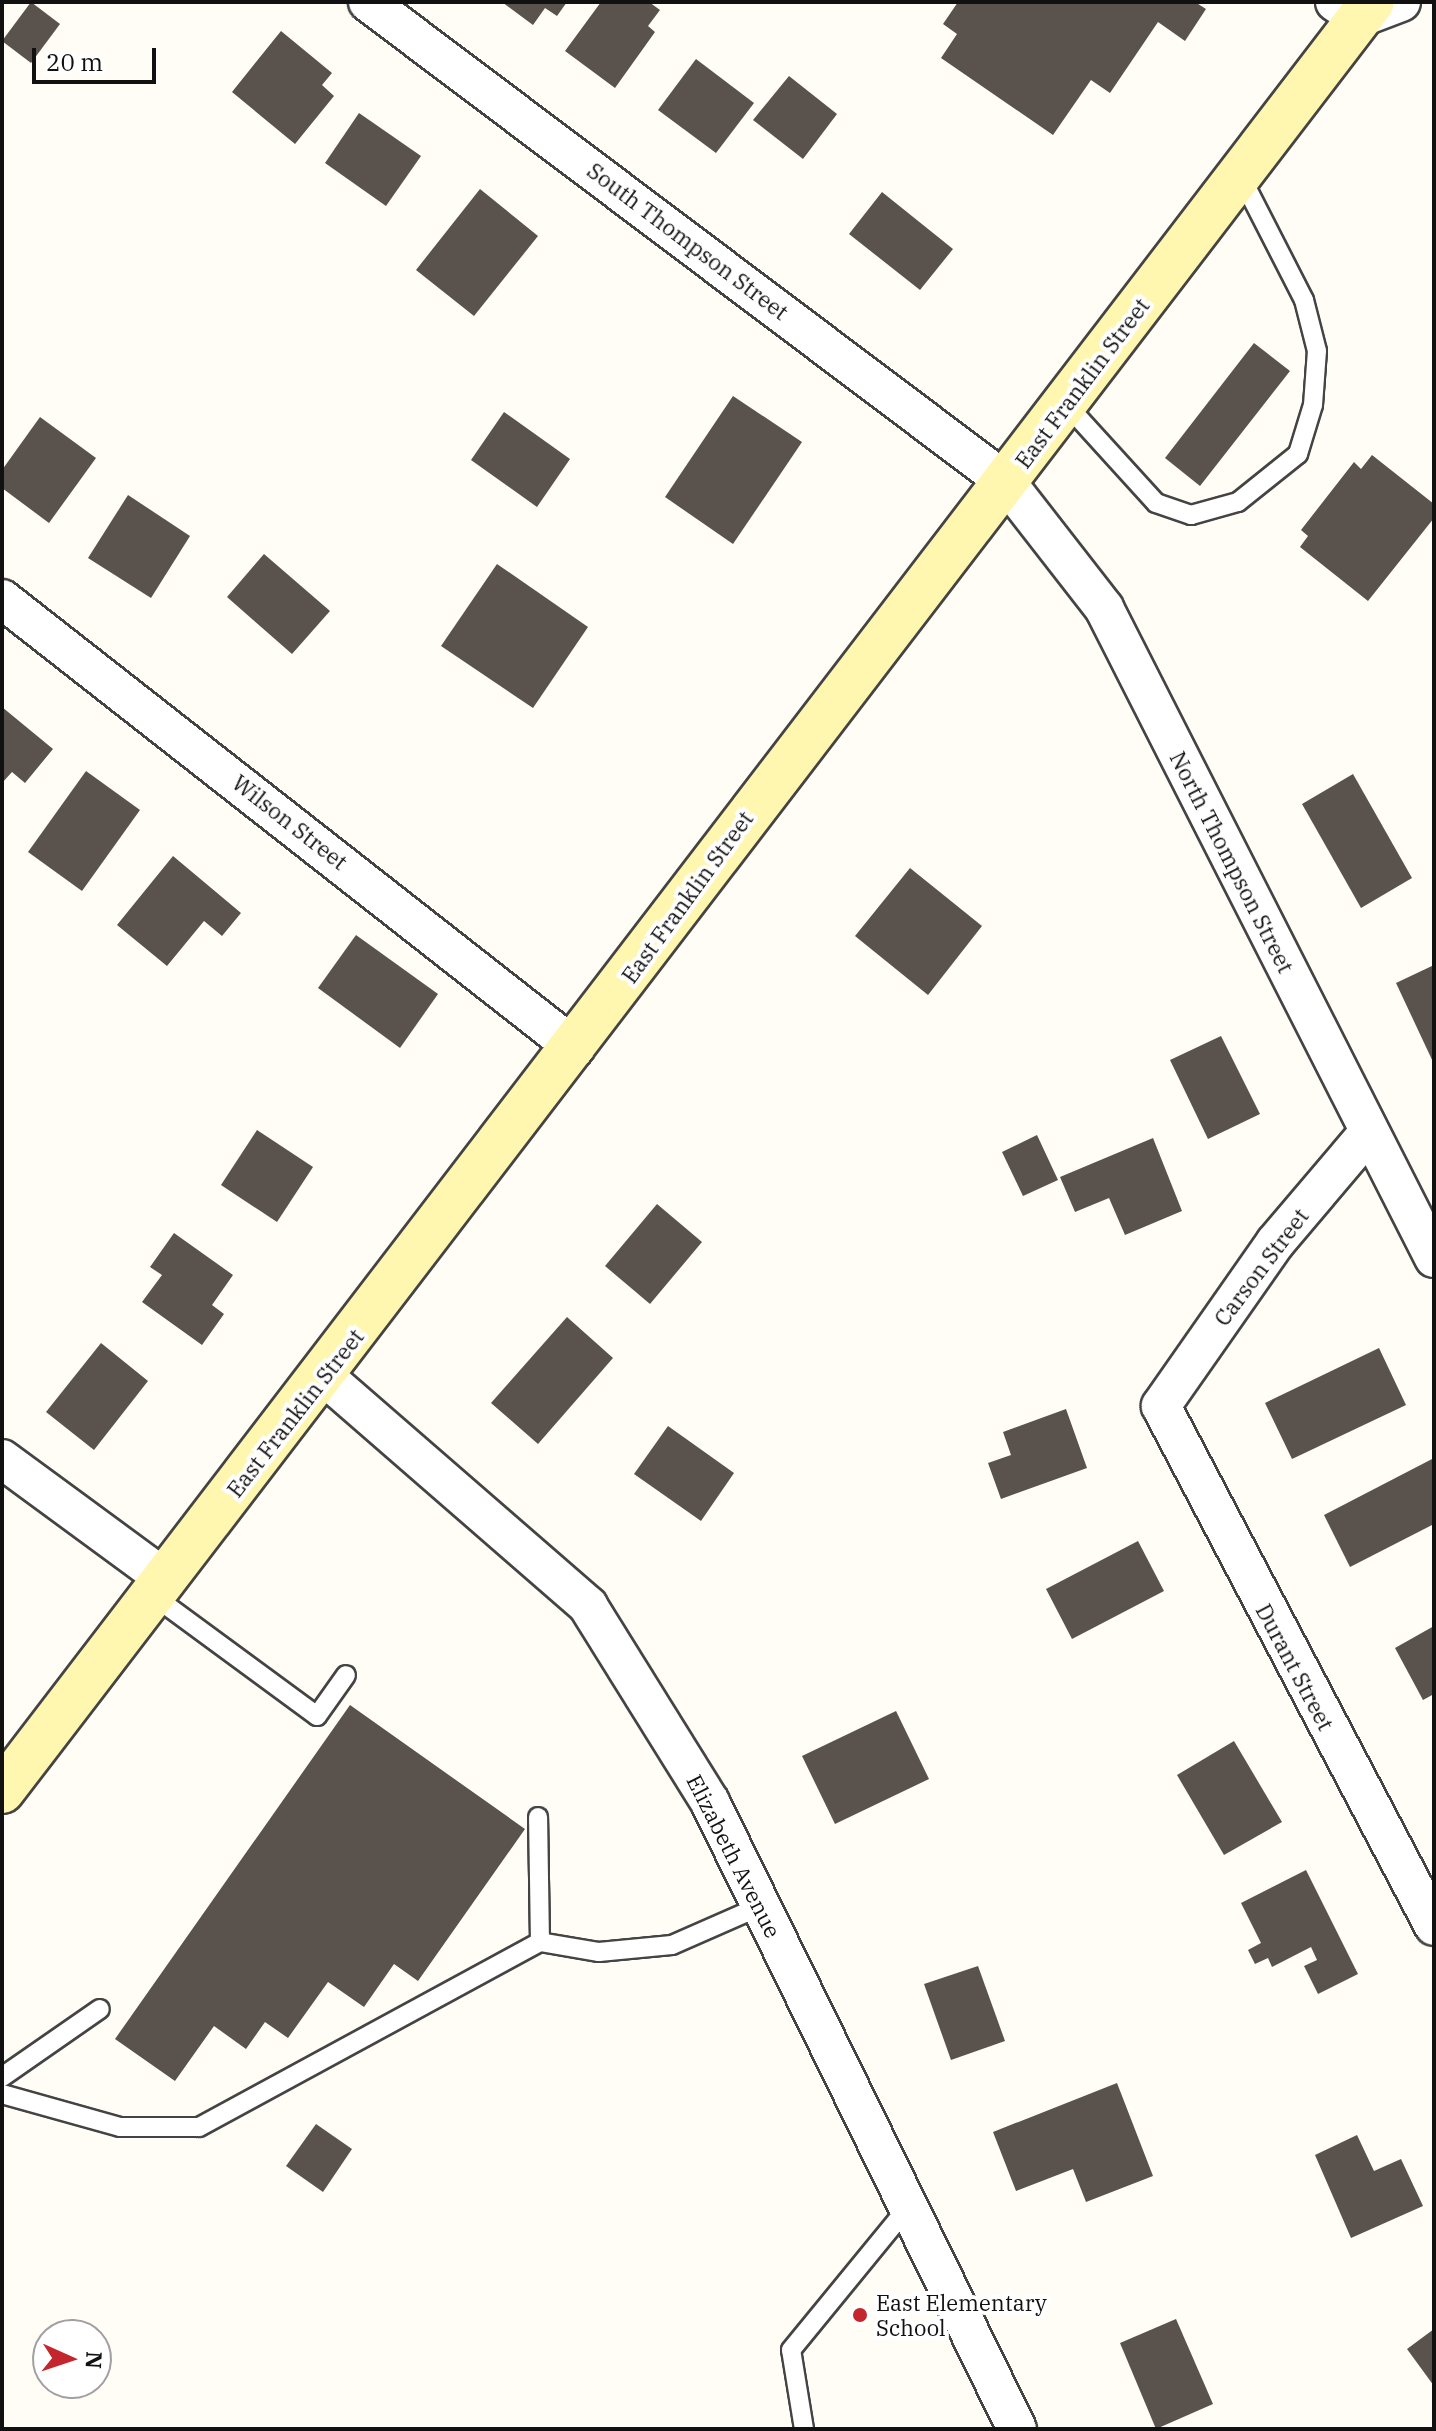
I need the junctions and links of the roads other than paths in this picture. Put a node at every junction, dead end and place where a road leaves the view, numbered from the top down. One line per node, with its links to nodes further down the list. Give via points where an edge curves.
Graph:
1 (368, 2): 6 (street, South Thompson Street)
2 (1401, 2): 3 (street)
3 (1355, 7): 4 (main road, East Franklin Street)
4 (1240, 175): 5 (main road, East Franklin Street); 5 (lane, via 1304,300 1317,351 1313,405 1298,454 1238,502 1191,515 1156,503)
5 (1066, 404): 6 (main road, East Franklin Street)
6 (1006, 482): 8 (main road, East Franklin Street, via 806,734); 9 (street, North Thompson Street, via 1104,608)
7 (2, 599): 8 (street, Wilson Street)
8 (575, 1048): 11 (main road, East Franklin Street)
9 (1369, 1132): 10 (street, North Thompson Street); 12 (street, Carson Street, via 1275,1243)
10 (1434, 1258)
11 (325, 1377): 14 (main road, East Franklin Street); 18 (street, Elizabeth Avenue, via 588,1606 710,1802)
12 (1161, 1406): 19 (street, Durant Street)
13 (2, 1459): 14 (street)
14 (157, 1586): 15 (lane, via 317,1716); 16 (main road, East Franklin Street)
15 (346, 1675)
16 (2, 1791)
17 (538, 1817): 20 (lane)
18 (761, 1906): 20 (lane, via 672,1945 599,1952); 24 (street, Elizabeth Avenue)
19 (1434, 1926)
20 (540, 1942): 23 (lane, via 199,2127 120,2127)
21 (100, 2009): 22 (lane)
22 (2, 2077)
23 (2, 2094)
24 (908, 2207): 25 (lane, via 791,2350); 26 (street, Elizabeth Avenue)
25 (804, 2429)
26 (1017, 2429)

